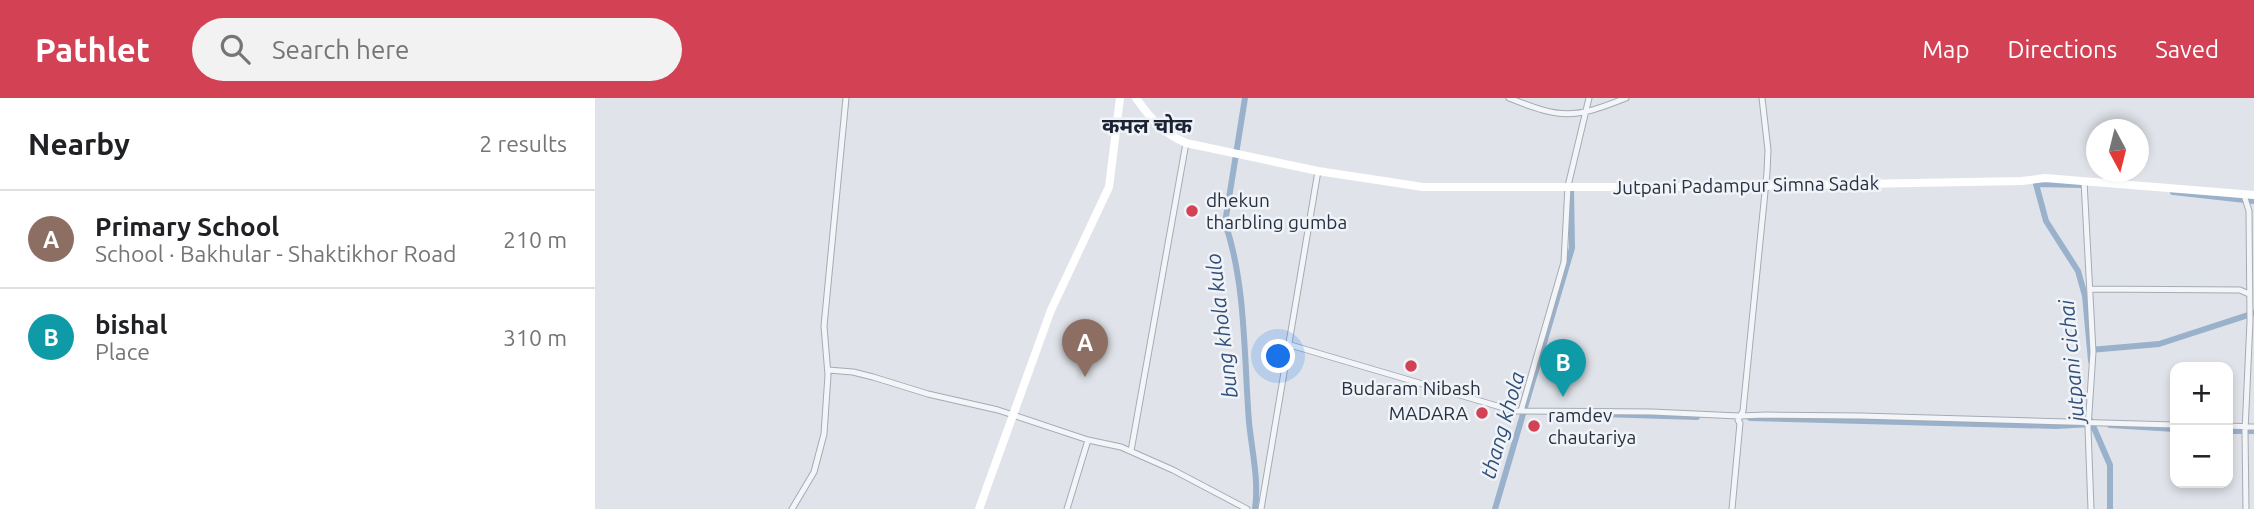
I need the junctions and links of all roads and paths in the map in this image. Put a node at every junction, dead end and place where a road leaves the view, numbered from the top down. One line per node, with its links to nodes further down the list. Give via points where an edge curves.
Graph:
1 (846, 98): 19 (street, via 824,326)
2 (1120, 98): 21 (street, via 1109,187 1051,310)
3 (1136, 98): 9 (street, via 1168,135)
4 (1509, 98): 8 (street, via 1559,115)
5 (1589, 98): 8 (street)
6 (1626, 98): 8 (street)
7 (1762, 98): 13 (street, via 1768,149)
8 (1584, 112): 12 (street)
9 (1186, 143): 10 (street, Jutpani Padampur Simna Sadak); 29 (street)
10 (1318, 171): 12 (street, Jutpani Padampur Simna Sadak, via 1423,187); 18 (street)
11 (2084, 181): 13 (street, Jutpani Padampur Simna Sadak, via 2045,178); 14 (street, Jutpani Padampur Simna Sadak); 16 (street)
12 (1568, 186): 13 (street, Jutpani Padampur Simna Sadak); 20 (street, via 1564,262)
13 (1764, 190): 22 (street)
14 (2244, 195): 15 (street, Jutpani Padampur Simna Sadak); 17 (street, via 2249,211)
15 (2254, 195)
16 (2090, 289): 17 (street, via 2240,290); 23 (street, via 2093,352)
17 (2249, 294): 26 (street)
18 (1287, 344): 20 (street); 34 (street)
19 (828, 370): 21 (street, via 853,372); 30 (street, via 824,434 814,472)
20 (1521, 411): 22 (street)
21 (1012, 414): 28 (street); 31 (street)
22 (1739, 418): 23 (street); 35 (street)
23 (2088, 424): 24 (street); 36 (street)
24 (2170, 425)
25 (2233, 426): 26 (street)
26 (2246, 427): 27 (street); 37 (street)
27 (2254, 427)
28 (1088, 440): 29 (street); 32 (street)
29 (1131, 451): 33 (street)
30 (792, 509)
31 (979, 509)
32 (1067, 509)
33 (1247, 509)
34 (1261, 509)
35 (1732, 509)
36 (2091, 509)
37 (2246, 509)

